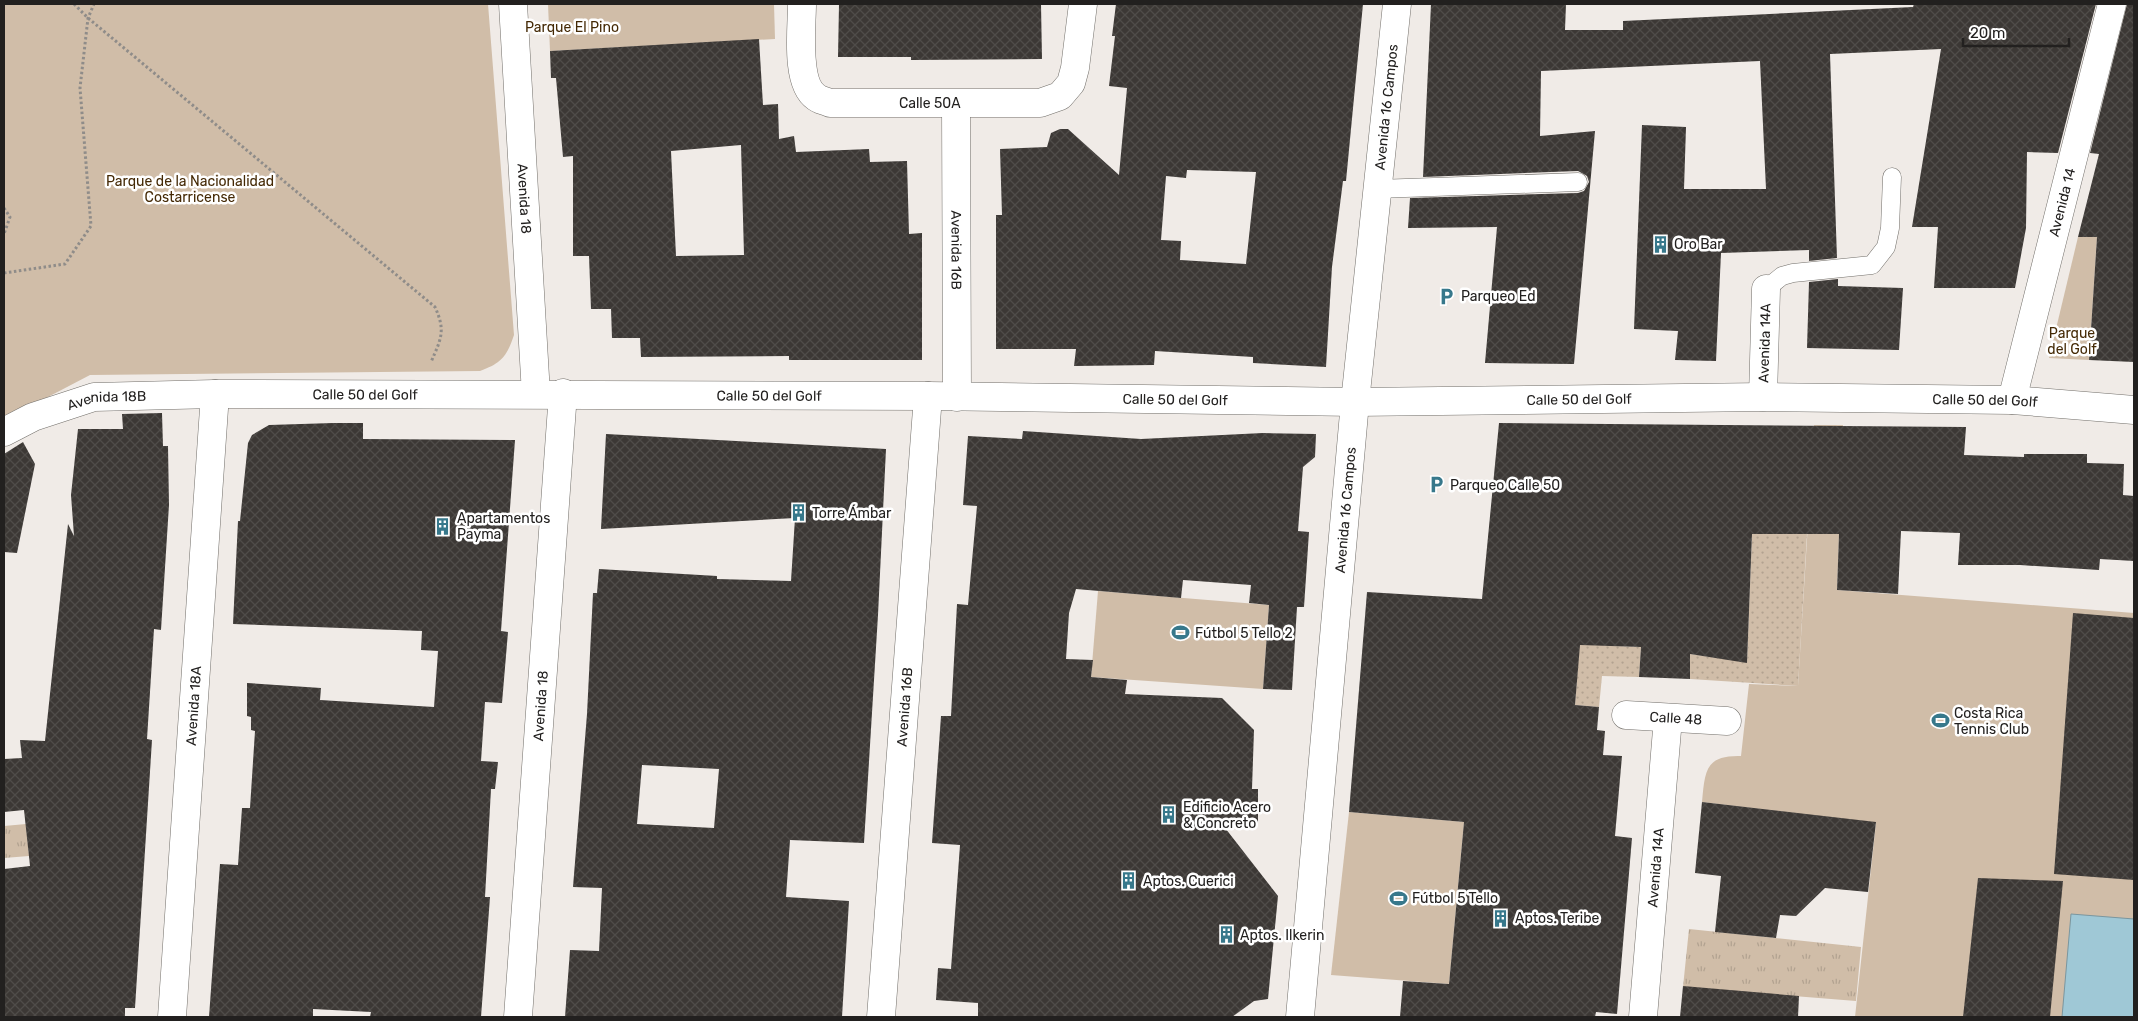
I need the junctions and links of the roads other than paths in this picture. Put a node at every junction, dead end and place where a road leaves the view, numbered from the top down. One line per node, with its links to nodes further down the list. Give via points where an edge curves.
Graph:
1 (513, 4): 12 (street, Avenida 18)
2 (802, 4): 6 (street, Calle 50A, via 802,73 815,97 830,103)
3 (1083, 4): 6 (street, Calle 50A, via 1076,68 1071,82 1060,96 1040,103)
4 (1397, 4): 9 (street, Avenida 16 Campos)
5 (2112, 4): 17 (street, Avenida 14)
6 (956, 104): 15 (street, Avenida 16B)
7 (1892, 177): 10 (lane, via 1886,247 1872,265 1793,273 1782,276)
8 (1578, 182): 9 (lane)
9 (1377, 188): 18 (street, Avenida 16 Campos)
10 (1766, 289): 16 (street, Avenida 14A)
11 (215, 394): 12 (street, Calle 50 del Golf); 20 (street, Avenida 18B, via 94,397 32,417); 24 (street, Avenida 18A)
12 (536, 394): 13 (street, Calle 50 del Golf)
13 (563, 394): 14 (street, Calle 50 del Golf); 25 (street, Avenida 18)
14 (928, 396): 15 (street, Calle 50 del Golf); 26 (street, Avenida 16B)
15 (957, 396): 18 (street, Calle 50 del Golf)
16 (1763, 397): 17 (street, Calle 50 del Golf); 18 (street, Calle 50 del Golf)
17 (2012, 400): 19 (street, Calle 50 del Golf)
18 (1355, 402): 27 (street, Avenida 16 Campos)
19 (2134, 410)
20 (4, 432)
21 (1626, 714): 22 (street, Calle 48)
22 (1668, 718): 23 (street, Calle 48); 28 (street, Avenida 14A)
23 (1727, 721)
24 (172, 1017)
25 (518, 1017)
26 (881, 1017)
27 (1300, 1017)
28 (1643, 1017)

